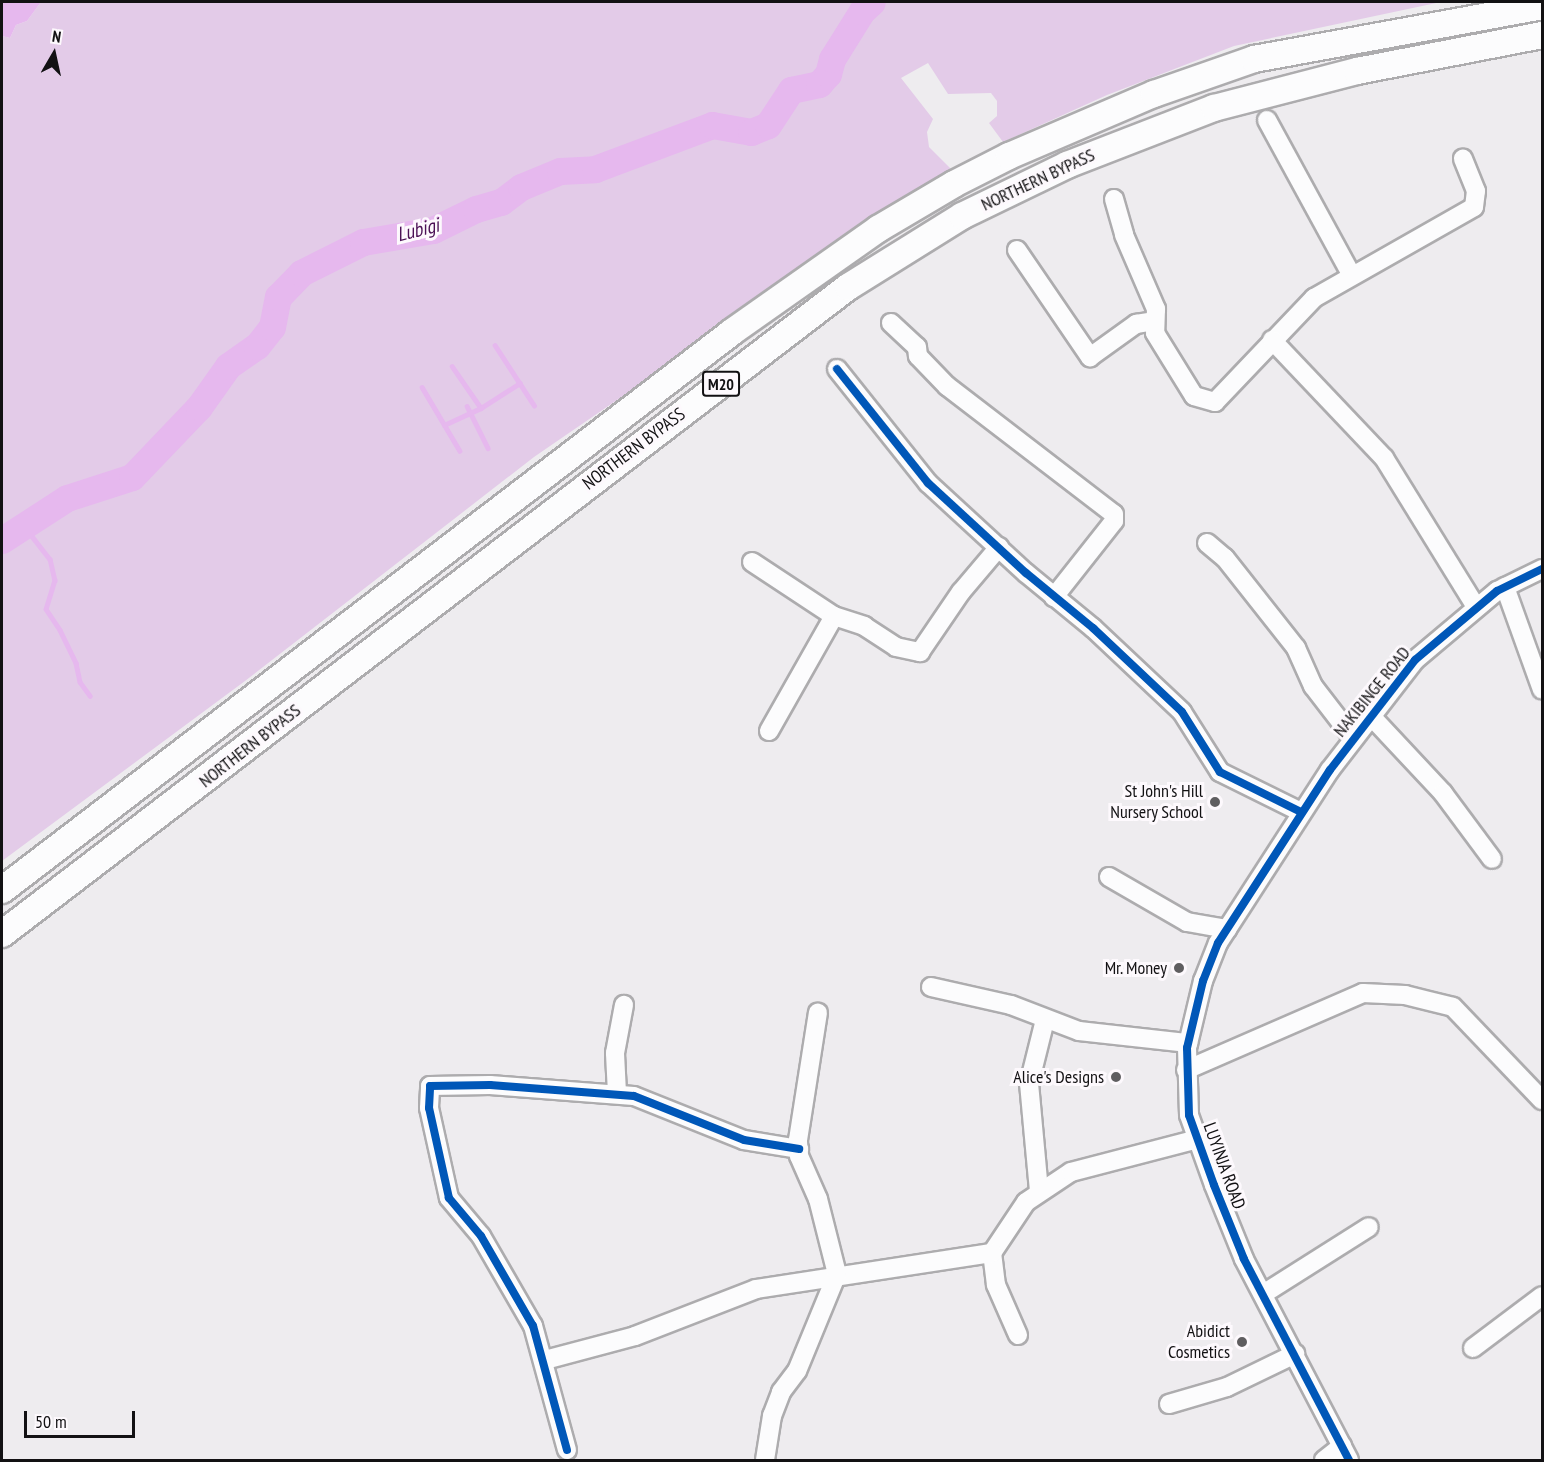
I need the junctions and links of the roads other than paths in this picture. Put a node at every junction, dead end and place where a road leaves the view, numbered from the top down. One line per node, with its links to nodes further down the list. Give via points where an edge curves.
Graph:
1 (1542, 6): 28 (highway, NORTHERN BYPASS / M20, via 1254,59 1154,94 954,184 878,229 732,332)
2 (1542, 35): 30 (highway, NORTHERN BYPASS / M20, via 1379,66 1214,108 1068,165 962,216 848,287)
3 (1267, 120): 7 (street)
4 (1463, 159): 7 (street, via 1476,191 1474,207)
5 (1114, 199): 8 (street, via 1124,235 1156,309)
6 (1017, 250): 8 (street, via 1090,357 1136,324)
7 (1351, 274): 10 (street, via 1314,298)
8 (1154, 321): 10 (street, via 1163,349 1194,396 1205,401 1222,397)
9 (891, 323): 17 (street, via 917,347 918,356 947,386 1114,514 1114,520)
10 (1272, 340): 18 (street, via 1384,458)
11 (837, 369): 13 (street, via 916,470)
12 (1207, 543): 23 (street, via 1225,558 1296,648 1313,686)
13 (999, 547): 17 (street); 19 (street, via 961,592 920,652 896,647 864,626)
14 (752, 562): 19 (street)
15 (1542, 569): 16 (street, NAKIBINGE ROAD)
16 (1505, 587): 18 (street, NAKIBINGE ROAD); 20 (street)
17 (1054, 597): 24 (street, via 1093,628 1182,712 1220,772)
18 (1476, 607): 21 (street, NAKIBINGE ROAD, via 1415,660)
19 (834, 616): 22 (street)
20 (1542, 690)
21 (1370, 715): 23 (street, NAKIBINGE ROAD); 25 (street, via 1443,793)
22 (769, 731)
23 (1353, 738): 24 (street, NAKIBINGE ROAD)
24 (1301, 812): 26 (street, NAKIBINGE ROAD)
25 (1492, 859)
26 (1263, 873): 29 (street, LUYINJA ROAD)
27 (1109, 877): 29 (street, via 1187,922)
28 (2, 890)
29 (1227, 928): 35 (street, LUYINJA ROAD, via 1203,981)
30 (2, 934)
31 (931, 987): 34 (street, via 1011,1005)
32 (624, 1005): 37 (street, via 615,1053)
33 (818, 1013): 40 (street)
34 (1045, 1020): 35 (street, via 1079,1030); 41 (street, via 1029,1084)
35 (1188, 1043): 36 (street, LUYINJA ROAD)
36 (1186, 1070): 38 (street, via 1363,993 1405,995 1453,1007); 39 (street, LUYINJA ROAD, via 1189,1115)
37 (617, 1093): 40 (street, via 669,1107 744,1140); 50 (street, via 435,1083 427,1094 449,1198 481,1236 533,1326)
38 (1542, 1100)
39 (1198, 1139): 41 (street, via 1071,1172); 45 (street, LUYINJA ROAD, via 1244,1259)
40 (798, 1149): 44 (street, via 819,1199)
41 (1039, 1191): 43 (street, via 1010,1222)
42 (1369, 1227): 45 (street)
43 (993, 1253): 44 (street); 47 (street, via 996,1285)
44 (837, 1274): 50 (street, via 756,1290 635,1336); 54 (street, via 796,1371 772,1416)
45 (1263, 1294): 49 (street, LUYINJA ROAD)
46 (1542, 1296): 48 (street)
47 (1018, 1335)
48 (1473, 1348)
49 (1295, 1354): 51 (street, via 1227,1387); 53 (street, LUYINJA ROAD)
50 (545, 1360): 52 (street)
51 (1169, 1404)
52 (567, 1450)
53 (1345, 1453): 55 (street)
54 (765, 1461)
55 (1324, 1461)

